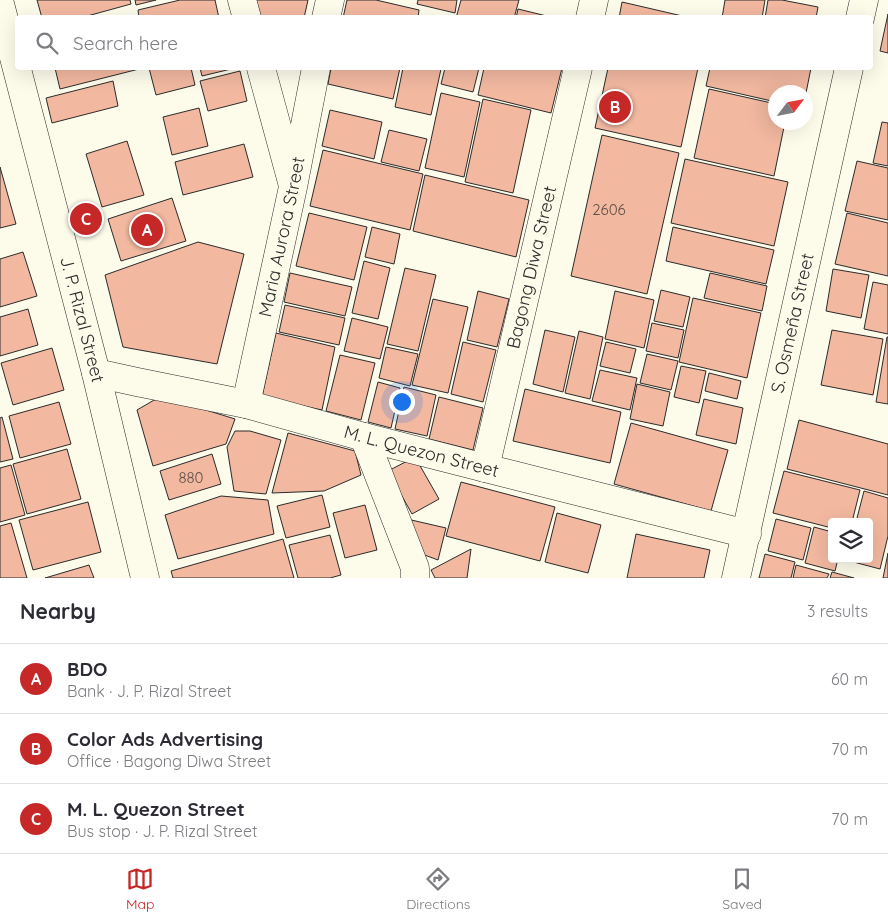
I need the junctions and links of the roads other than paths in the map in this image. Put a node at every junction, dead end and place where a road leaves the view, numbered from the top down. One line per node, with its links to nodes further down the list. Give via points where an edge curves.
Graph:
1 (242, 0): 6 (street)
2 (330, 0): 7 (street)
3 (594, 0): 8 (street)
4 (864, 0): 9 (street)
5 (1, 9): 10 (street, J. P. Rizal Street)
6 (246, 15)
7 (327, 15)
8 (591, 15)
9 (861, 15)
10 (15, 63)
11 (17, 70): 17 (street, J. P. Rizal Street)
12 (262, 70): 16 (street)
13 (316, 70): 16 (street, Maria Aurora Street)
14 (578, 70): 20 (street, Bagong Diwa Street)
15 (849, 70): 21 (street, S. Osmeña Street)
16 (293, 187): 18 (street, Maria Aurora Street)
17 (96, 373): 18 (street, M. L. Quezon Street); 22 (street, J. P. Rizal Street)
18 (246, 404): 19 (street, M. L. Quezon Street)
19 (364, 437): 20 (street, M. L. Quezon Street); 23 (street, via 415,568)
20 (485, 468): 21 (street, M. L. Quezon Street)
21 (746, 534): 24 (street, S. Osmeña Street)
22 (145, 578)
23 (415, 578)
24 (736, 578)

